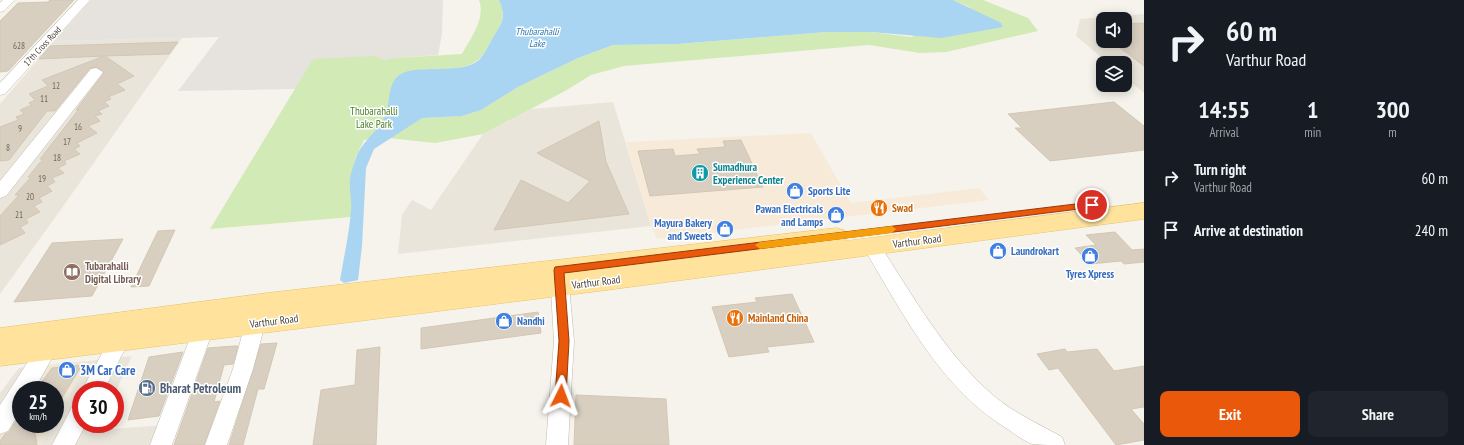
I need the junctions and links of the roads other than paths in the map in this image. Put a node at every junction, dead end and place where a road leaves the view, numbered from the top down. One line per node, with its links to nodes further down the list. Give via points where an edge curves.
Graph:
1 (9, 0): 3 (street)
2 (84, 0): 5 (street, 17th Cross Road)
3 (0, 9)
4 (96, 72): 6 (street)
5 (0, 91)
6 (0, 192)
7 (1144, 198): 10 (main road, Varthur Road)
8 (1144, 211): 9 (main road, Varthur Road)
9 (872, 247): 10 (main road, Varthur Road); 26 (street, via 944,358 987,403)
10 (560, 278): 11 (main road, Varthur Road); 25 (street, via 564,341)
11 (257, 314): 12 (main road, Varthur Road); 13 (main road, Varthur Road); 24 (street)
12 (203, 330): 14 (main road, Varthur Road); 23 (street)
13 (0, 339)
14 (118, 341): 15 (main road, Varthur Road); 18 (street)
15 (47, 349): 16 (main road, Varthur Road); 17 (street)
16 (0, 355)
17 (27, 381)
18 (98, 381)
19 (12, 405): 20 (street)
20 (0, 424)
21 (72, 429): 22 (street)
22 (64, 445)
23 (161, 445)
24 (216, 445)
25 (557, 445)
26 (1054, 445)

